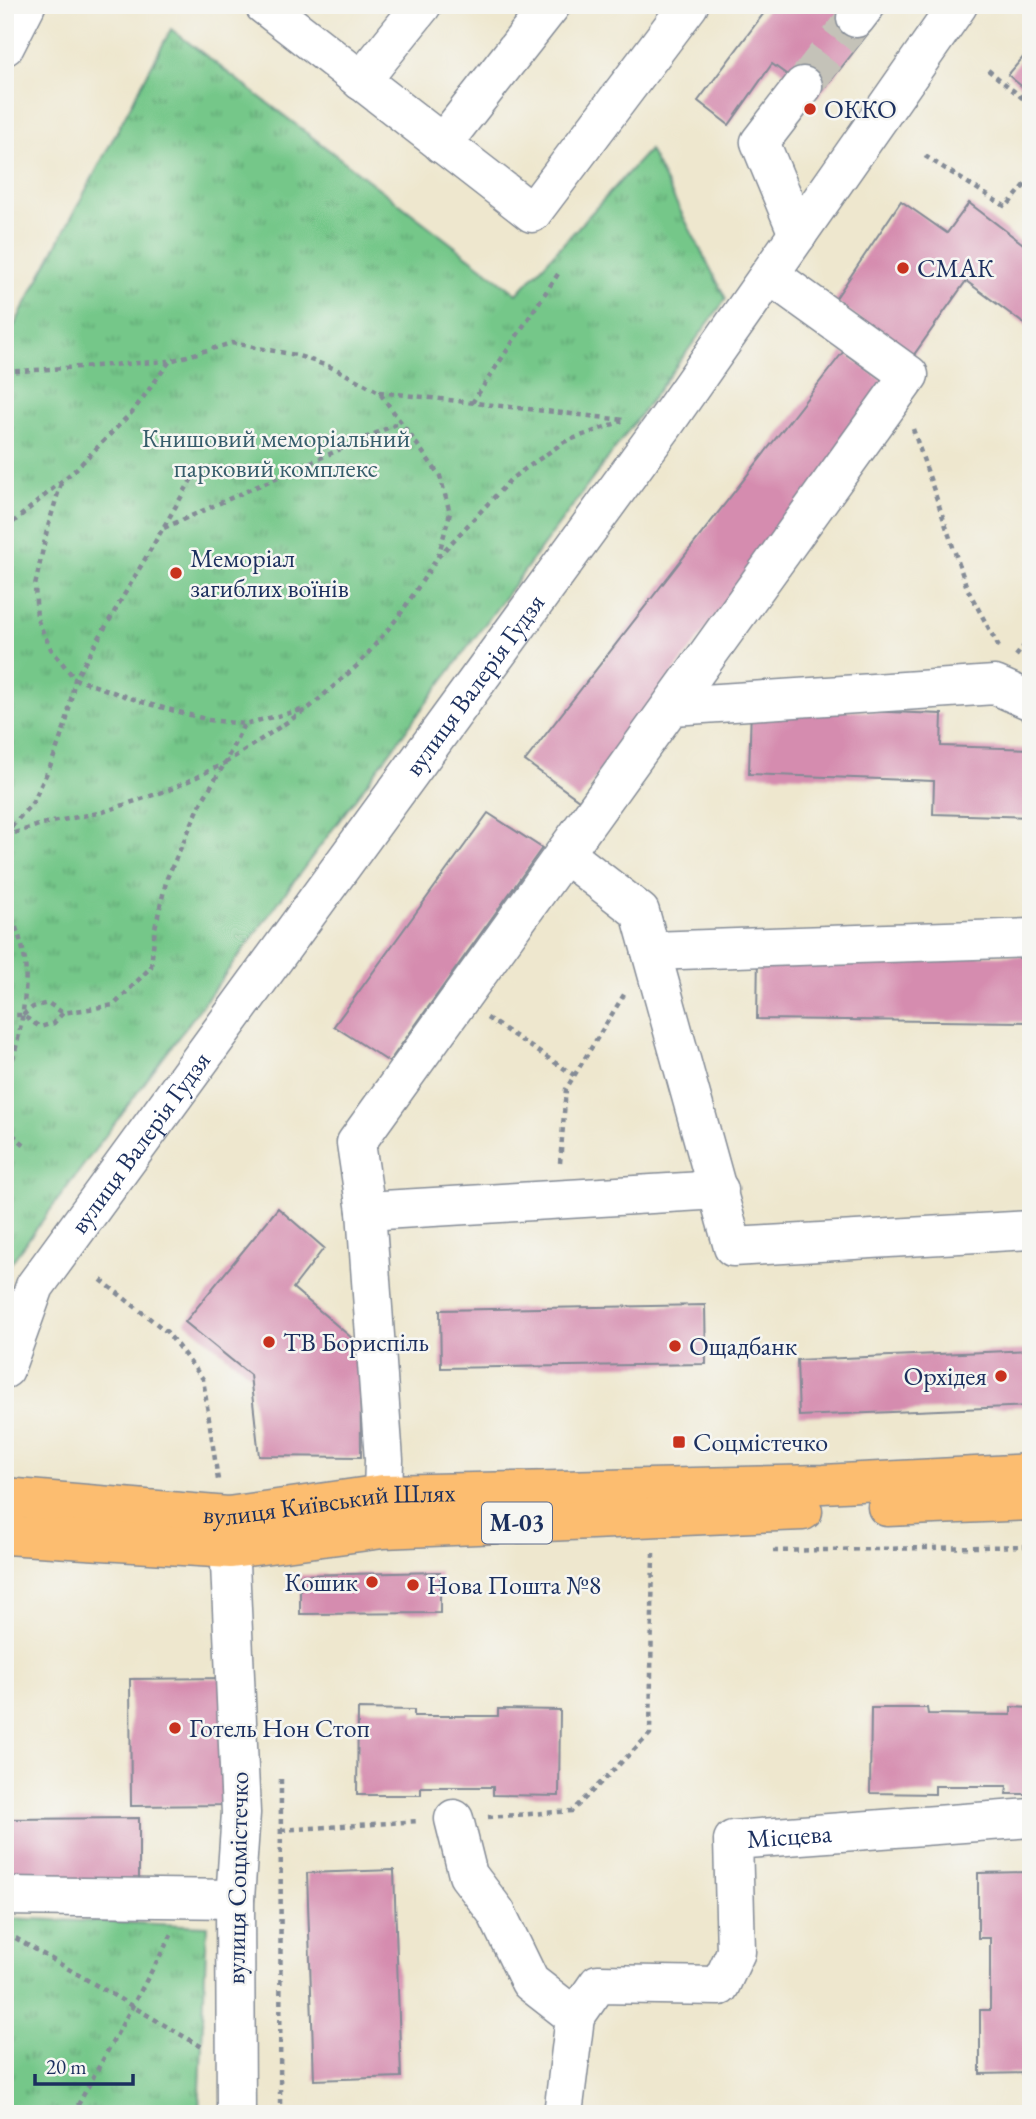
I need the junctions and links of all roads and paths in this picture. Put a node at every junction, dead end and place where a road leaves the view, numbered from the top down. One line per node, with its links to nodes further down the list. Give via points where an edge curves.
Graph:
1 (26, 5): 7 (street)
2 (422, 5): 9 (street)
3 (551, 5): 12 (street)
4 (689, 5): 12 (street, via 532,213)
5 (958, 5): 15 (street, вулиця Валерія Гудзя)
6 (278, 9): 9 (street)
7 (5, 46)
8 (988, 70): 11 (path)
9 (361, 80): 12 (street)
10 (803, 86): 15 (street, via 760,142)
11 (1031, 105)
12 (442, 144)
13 (925, 156): 14 (path, via 1006,207)
14 (1031, 178)
15 (797, 234): 17 (street, вулиця Валерія Гудзя)
16 (560, 271): 22 (path)
17 (770, 275): 20 (street, via 909,375); 56 (street, вулиця Валерія Гудзя, via 35,1286)
18 (170, 361): 19 (path); 21 (path, via 232,343 296,355); 27 (path, via 133,411)
19 (5, 372)
20 (900, 388): 31 (path, via 967,588); 34 (street)
21 (379, 392): 22 (path); 25 (path)
22 (472, 403): 24 (path)
23 (632, 416): 24 (path)
24 (623, 420): 30 (path, via 564,442 512,478)
25 (401, 422): 29 (path); 30 (path, via 440,476 450,513)
26 (194, 475): 29 (path)
27 (61, 482): 28 (path); 32 (path, via 35,586 37,619 51,649)
28 (5, 529)
29 (163, 529): 32 (path)
30 (438, 557): 35 (path, via 400,616 359,664)
31 (1003, 655)
32 (75, 679): 36 (path, via 145,703); 38 (path, via 52,762 33,802)
33 (1031, 701): 34 (street, via 995,685)
34 (673, 706): 39 (street)
35 (310, 707): 36 (path); 37 (path)
36 (244, 724): 37 (path)
37 (225, 763): 38 (path, via 174,788 103,812); 44 (path, via 167,878 150,967 114,1005)
38 (5, 835)
39 (565, 854): 42 (street, via 640,912); 43 (street)
40 (5, 899): 46 (path, via 25,957)
41 (1031, 938): 42 (street)
42 (650, 951): 47 (path); 51 (street)
43 (460, 1000): 47 (path); 53 (street, via 356,1143)
44 (63, 1013): 46 (path, via 48,1003); 46 (path, via 54,1023 40,1027)
45 (5, 1015): 46 (path)
46 (22, 1015): 48 (path, via 13,1063)
47 (574, 1075): 52 (path, via 566,1089)
48 (5, 1077)
49 (5, 1128): 50 (path)
50 (25, 1145)
51 (719, 1190): 52 (street); 54 (street, via 733,1247)
52 (557, 1199): 53 (street)
53 (366, 1211): 58 (street)
54 (1031, 1230)
55 (101, 1280): 61 (path, via 167,1332 203,1379)
56 (5, 1369)
57 (1031, 1473): 58 (highway, вулиця Київський Шлях / М-03, via 823,1484)
58 (383, 1494): 61 (highway, вулиця Київський Шлях / М-03)
59 (5, 1497): 61 (highway, вулиця Київський Шлях / М-03)
60 (1031, 1501): 61 (highway, вулиця Київський Шлях / М-03, via 383,1529)
61 (226, 1518): 62 (highway, вулиця Київський Шлях / М-03); 70 (street, вулиця Соцмістечко, via 241,1813)
62 (5, 1535)
63 (653, 1553): 66 (path, via 650,1734 572,1811)
64 (281, 1777): 67 (path)
65 (1031, 1818): 73 (street, Місцева, via 733,1840 736,1952 720,1986 598,1984)
66 (454, 1819): 67 (path); 73 (street, via 468,1875 496,1912 530,1982)
67 (281, 1830): 77 (path)
68 (5, 1896): 69 (street)
69 (193, 1898): 70 (street); 72 (path)
70 (235, 1899): 74 (street, вулиця Соцмістечко)
71 (5, 1932): 72 (path)
72 (131, 2007): 74 (path); 75 (path)
73 (575, 2017): 78 (street)
74 (236, 2067): 76 (street, вулиця Соцмістечко)
75 (73, 2114)
76 (236, 2114)
77 (279, 2114)
78 (563, 2114)

